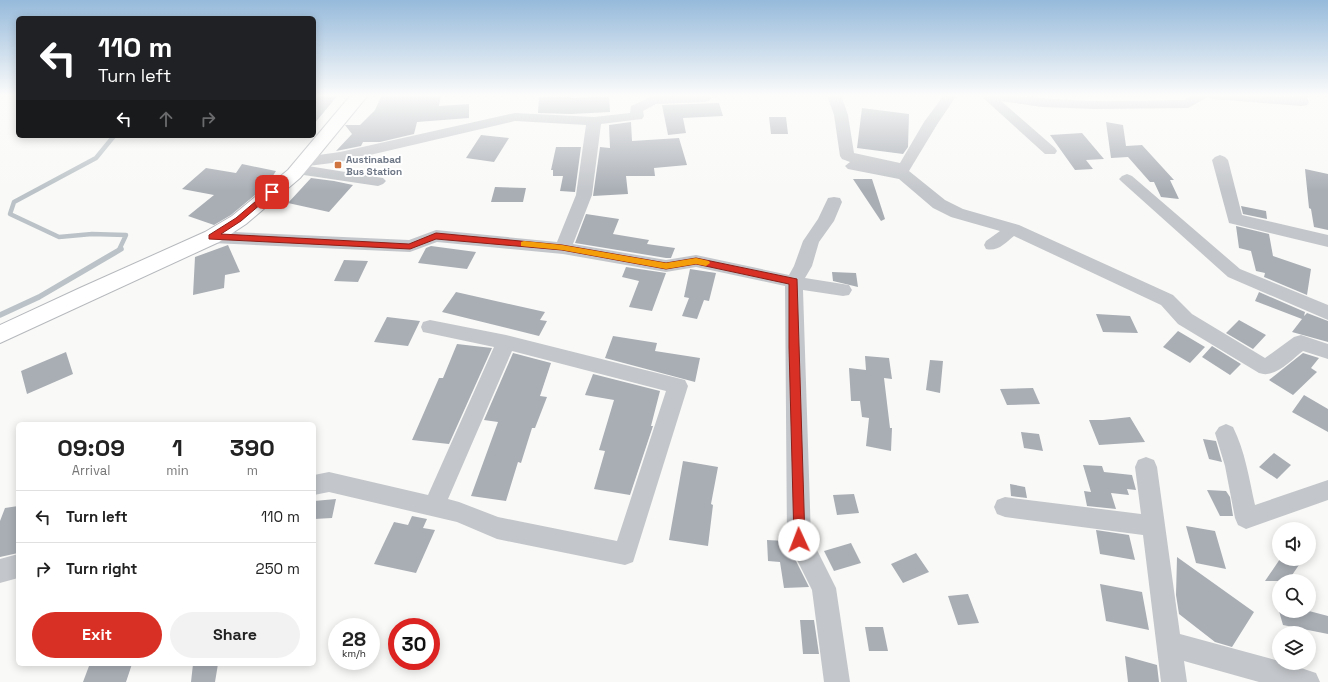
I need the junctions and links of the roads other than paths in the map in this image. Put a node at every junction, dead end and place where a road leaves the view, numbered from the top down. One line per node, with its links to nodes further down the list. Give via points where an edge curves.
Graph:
1 (334, 127): 9 (main road)
2 (475, 127): 9 (street)
3 (593, 127): 18 (street, via 584,195)
4 (842, 127): 5 (street, via 846,156 904,168)
5 (928, 127)
6 (1022, 127): 7 (street)
7 (1050, 151)
8 (1220, 160): 16 (street, via 1235,219)
9 (300, 166): 12 (street); 15 (main road, via 239,220)
10 (853, 166): 14 (street, via 904,175 939,204 957,213)
11 (1127, 179): 21 (street, via 1234,273)
12 (378, 182)
13 (834, 202): 19 (street, via 826,221 811,241 803,266)
14 (1013, 229): 17 (street); 25 (street, via 1167,300 1185,319 1266,368 1301,342)
15 (212, 237): 18 (street, via 410,246 436,236); 23 (main road)
16 (1328, 241)
17 (992, 245)
18 (562, 248): 19 (street, via 666,266 696,261)
19 (794, 282): 20 (street); 36 (street, via 799,540 824,588)
20 (842, 290)
21 (1328, 313)
22 (430, 327): 24 (street)
23 (0, 335)
24 (506, 342): 30 (street); 30 (street, via 678,386 625,554 497,528 459,512)
25 (1328, 352)
26 (1226, 433): 29 (street, via 1236,466 1246,518)
27 (1146, 466): 32 (street)
28 (316, 485): 30 (street, via 329,482)
29 (1328, 490)
30 (434, 506)
31 (1005, 506): 32 (street)
32 (1154, 526): 35 (street)
33 (16, 567): 34 (street)
34 (0, 571)
35 (1170, 644): 37 (street); 38 (street)
36 (838, 682)
37 (1174, 682)
38 (1307, 682)

